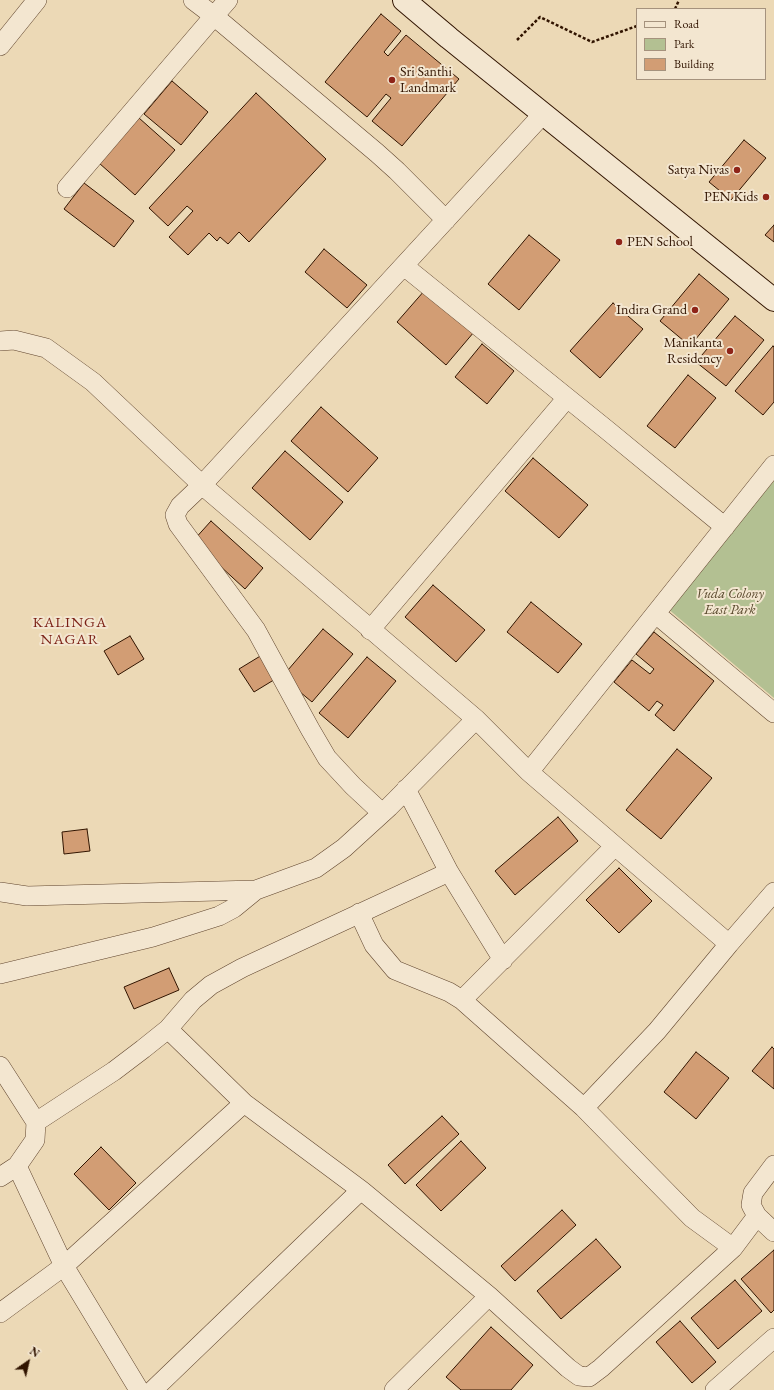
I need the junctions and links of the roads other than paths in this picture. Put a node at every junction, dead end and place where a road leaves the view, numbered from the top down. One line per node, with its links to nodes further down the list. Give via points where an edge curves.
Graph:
1 (37, 0): 6 (street)
2 (193, 0): 5 (street)
3 (228, 0): 5 (street)
4 (404, 0): 7 (main road)
5 (214, 16): 8 (street); 9 (street, via 377,153)
6 (0, 46)
7 (543, 114): 9 (street); 11 (main road)
8 (67, 188)
9 (446, 220): 10 (street)
10 (404, 266): 13 (street); 15 (street)
11 (774, 300)
12 (0, 341): 15 (street, via 14,340 46,348 93,382)
13 (567, 398): 16 (street); 18 (street)
14 (774, 465): 16 (street)
15 (202, 485): 18 (street); 23 (street, via 180,506 175,515 178,524 256,630 327,758)
16 (724, 527): 17 (street)
17 (656, 614): 19 (street); 21 (street)
18 (370, 630): 20 (street)
19 (774, 713)
20 (476, 719): 21 (street); 22 (street)
21 (529, 772): 24 (street)
22 (406, 789): 23 (street); 25 (street)
23 (382, 813): 26 (street, via 344,848 316,868)
24 (615, 846): 30 (street); 31 (street)
25 (449, 872): 29 (street); 31 (street)
26 (256, 890): 27 (street, via 27,896); 32 (street, via 234,908 219,916 153,937)
27 (0, 892)
28 (774, 892): 30 (street)
29 (359, 913): 33 (street, via 374,945 395,970); 34 (street, via 211,985)
30 (729, 944): 37 (street, via 657,1031)
31 (503, 960): 33 (street)
32 (0, 974)
33 (462, 1000): 37 (street)
34 (168, 1029): 36 (street); 38 (street, via 114,1071)
35 (0, 1066): 38 (street)
36 (244, 1103): 42 (street); 46 (street)
37 (584, 1108): 45 (street, via 692,1218)
38 (36, 1122): 40 (street, via 35,1140)
39 (774, 1165): 43 (street, via 753,1193 751,1205)
40 (17, 1166): 41 (street); 46 (street)
41 (0, 1177)
42 (361, 1190): 47 (street); 51 (street)
43 (757, 1216): 44 (street); 45 (street)
44 (774, 1232)
45 (733, 1248): 47 (street, via 589,1377 579,1376 568,1368)
46 (64, 1266): 48 (street); 50 (street)
47 (489, 1296): 52 (street)
48 (0, 1313)
49 (774, 1338): 53 (street)
50 (139, 1390)
51 (153, 1390)
52 (394, 1390)
53 (715, 1390)

